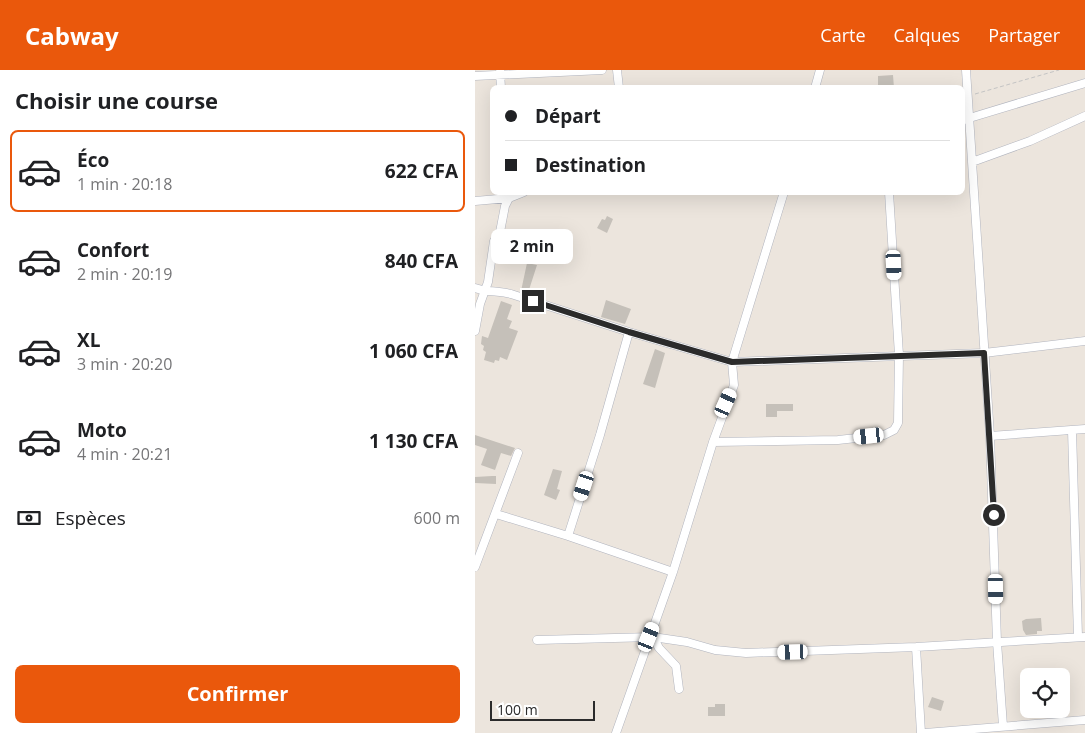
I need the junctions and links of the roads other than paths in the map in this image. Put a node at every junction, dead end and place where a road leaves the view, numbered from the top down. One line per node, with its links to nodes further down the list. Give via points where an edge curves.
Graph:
1 (602, 70): 5 (street)
2 (617, 70): 8 (street)
3 (820, 70): 9 (street)
4 (966, 70): 11 (street)
5 (500, 73): 6 (street)
6 (475, 76)
7 (1085, 83): 11 (street)
8 (619, 85)
9 (816, 85)
10 (1085, 116): 12 (street)
11 (966, 119): 12 (street)
12 (972, 162): 22 (street)
13 (509, 195): 16 (street); 18 (street, via 494,241)
14 (784, 195): 24 (street)
15 (889, 195): 23 (street)
16 (475, 202)
17 (475, 288): 18 (street)
18 (485, 291): 19 (street); 20 (street, via 511,294)
19 (475, 331)
20 (629, 332): 24 (street); 31 (street)
21 (1085, 341): 22 (street)
22 (984, 353): 23 (street); 27 (street)
23 (899, 356): 24 (street); 28 (street, via 897,423 894,430 838,440)
24 (732, 362): 28 (street, via 734,385)
25 (1085, 429): 26 (street)
26 (1072, 430): 27 (street); 35 (street)
27 (991, 436): 37 (street)
28 (713, 442): 33 (street)
29 (517, 452): 30 (street)
30 (496, 514): 31 (street); 32 (street)
31 (568, 536): 33 (street)
32 (475, 567)
33 (673, 572): 34 (street)
34 (651, 637): 36 (street); 38 (street, via 746,653); 39 (street, via 676,666); 42 (street)
35 (1082, 637): 37 (street)
36 (537, 640)
37 (997, 642): 38 (street); 41 (street)
38 (916, 647): 43 (street)
39 (679, 689)
40 (1085, 720): 41 (street)
41 (1003, 726): 43 (street)
42 (616, 733)
43 (923, 733)

